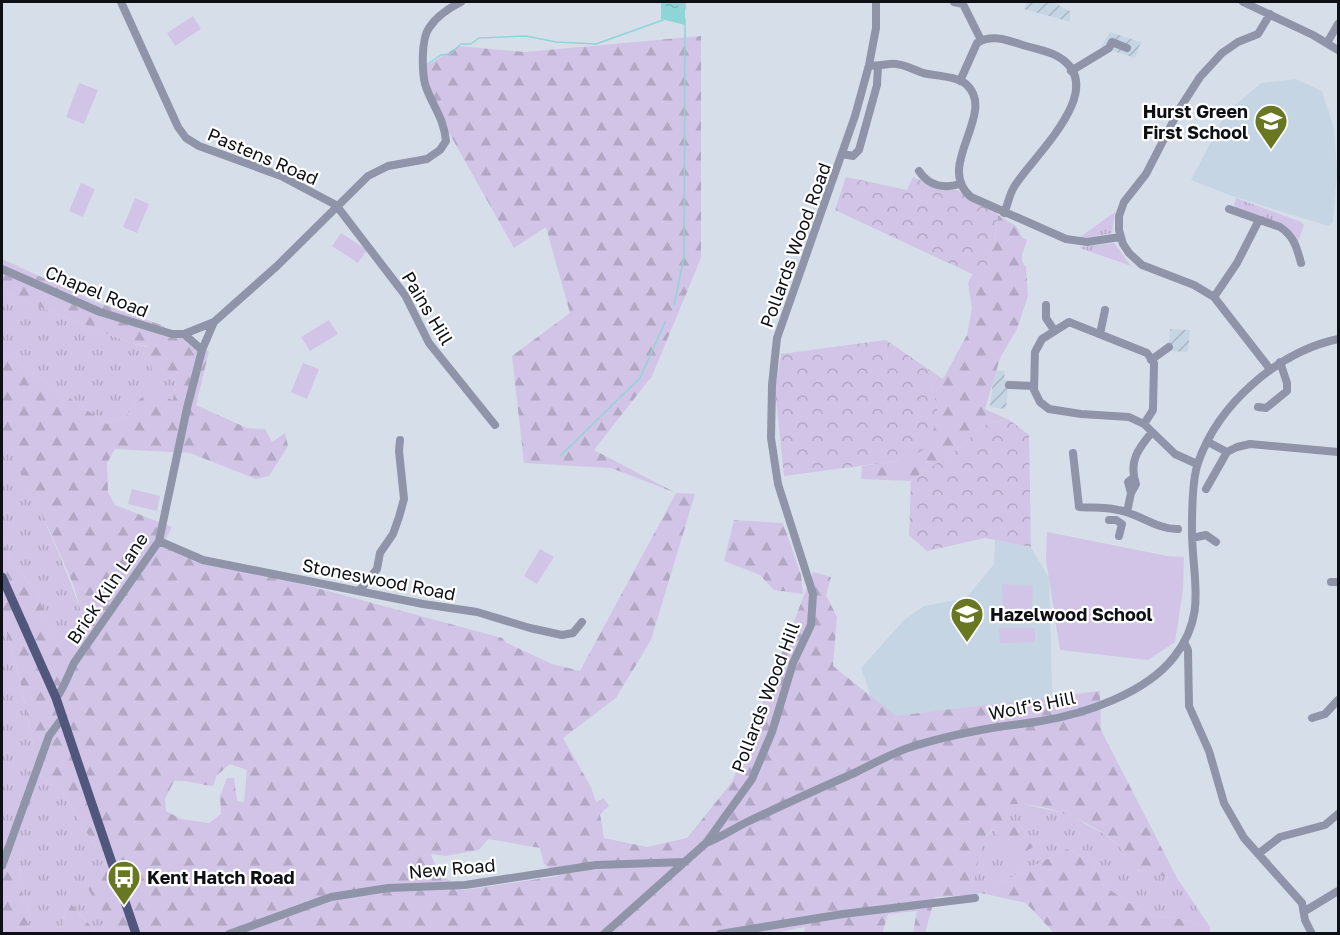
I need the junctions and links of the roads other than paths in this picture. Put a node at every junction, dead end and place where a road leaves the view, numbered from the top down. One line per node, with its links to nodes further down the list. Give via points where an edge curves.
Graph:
1 (121, 2): 19 (street, Pastens Road, via 186,138 281,176)
2 (461, 2): 19 (street, via 428,29 422,58 425,85 440,114 446,141 427,159 388,166 368,176)
3 (876, 2): 12 (street, Pollards Wood Road)
4 (954, 2): 8 (street, via 963,4)
5 (1243, 2): 6 (street)
6 (1270, 14): 9 (street); 23 (street, via 1258,34 1222,53 1193,87 1146,174 1124,202 1119,216)
7 (1338, 24): 9 (street)
8 (981, 40): 14 (street, via 997,38 1052,54); 15 (street)
9 (1327, 43): 11 (street)
10 (1126, 48): 14 (street, via 1112,42 1109,48)
11 (1338, 50)
12 (869, 65): 13 (street); 16 (street, Pollards Wood Road)
13 (878, 66): 15 (street, via 895,64); 16 (street, Pollards Wood Road, via 878,85 860,150 853,156)
14 (1071, 71): 21 (street, via 1075,92 1066,117 1014,187)
15 (960, 81): 18 (street, via 969,87 975,103 959,166)
16 (843, 154): 51 (street, Pollards Wood Road, via 777,338 771,438)
17 (919, 171): 18 (street, via 926,180 942,188)
18 (960, 184): 21 (street, via 971,197)
19 (336, 205): 29 (street, via 277,266); 43 (street, Pains Hill, via 405,295 429,343)
20 (1229, 209): 22 (street)
21 (1004, 213): 23 (street, via 1066,239 1087,242)
22 (1259, 220): 24 (street, via 1287,232); 26 (street)
23 (1120, 237): 26 (street, via 1142,265)
24 (1301, 263)
25 (2, 269): 31 (street, Chapel Road, via 100,312 171,334)
26 (1214, 297): 38 (street)
27 (1046, 305): 30 (street, via 1046,318)
28 (1105, 310): 32 (street)
29 (214, 322): 31 (street); 35 (street)
30 (1054, 330): 32 (street, via 1069,322); 40 (street, via 1042,339 1035,352)
31 (183, 334): 35 (street)
32 (1100, 334): 36 (street, via 1147,353)
33 (1338, 339): 37 (street)
34 (1169, 347): 36 (street)
35 (202, 350): 59 (street, Brick Kiln Lane)
36 (1151, 360): 42 (street, via 1153,410)
37 (1280, 362): 38 (street); 41 (street, via 1287,391)
38 (1270, 369): 46 (street, via 1233,405)
39 (1009, 385): 40 (street)
40 (1034, 386): 42 (street, via 1040,402 1049,409 1129,417)
41 (1260, 407)
42 (1144, 424): 44 (street)
43 (495, 425)
44 (1152, 432): 50 (street, via 1175,454); 54 (street, via 1136,452 1136,484)
45 (400, 440): 61 (street, via 402,508 393,534 380,553 377,569)
46 (1208, 442): 47 (street); 50 (street)
47 (1227, 452): 49 (street, via 1250,444); 52 (street)
48 (1073, 453): 53 (street, via 1079,507)
49 (1338, 453)
50 (1197, 464): 57 (street, Wolf's Hill)
51 (780, 489): 69 (street, Pollards Wood Hill, via 813,594 811,625 752,779)
52 (1206, 489)
53 (1118, 510): 54 (street); 56 (street, via 1113,520 1122,524)
54 (1127, 512): 55 (street, via 1168,530)
55 (1178, 529)
56 (1119, 536)
57 (1192, 538): 58 (street, via 1206,536); 63 (street, Wolf's Hill, via 1198,593)
58 (1216, 542)
59 (162, 543): 61 (street, Stoneswood Road, via 203,560); 64 (street, Brick Kiln Lane, via 74,663)
60 (2, 577): 64 (main road)
61 (359, 591): 62 (street, Stoneswood Road, via 477,612 562,634 573,633)
62 (582, 622)
63 (1184, 642): 69 (street, Wolf's Hill, via 1160,672 1096,706 1043,721 991,728 907,748); 70 (street, via 1188,651 1189,706 1209,752 1224,803)
64 (56, 698): 66 (main road)
65 (1338, 700): 67 (street, via 1325,714)
66 (63, 717): 72 (street, via 49,736); 76 (main road)
67 (1312, 718)
68 (1338, 814): 70 (street, via 1325,825 1280,837)
69 (706, 843): 71 (street, Pollards Wood Hill)
70 (1258, 854): 75 (street)
71 (684, 862): 77 (street, New Road, via 596,865 465,885 388,888 331,897); 78 (street, Pollards Wood Hill)
72 (2, 866)
73 (1338, 891): 75 (street)
74 (975, 898): 79 (street)
75 (1305, 911): 80 (street)
76 (136, 933)
77 (229, 933)
78 (604, 933)
79 (720, 933)
80 (1312, 933)

